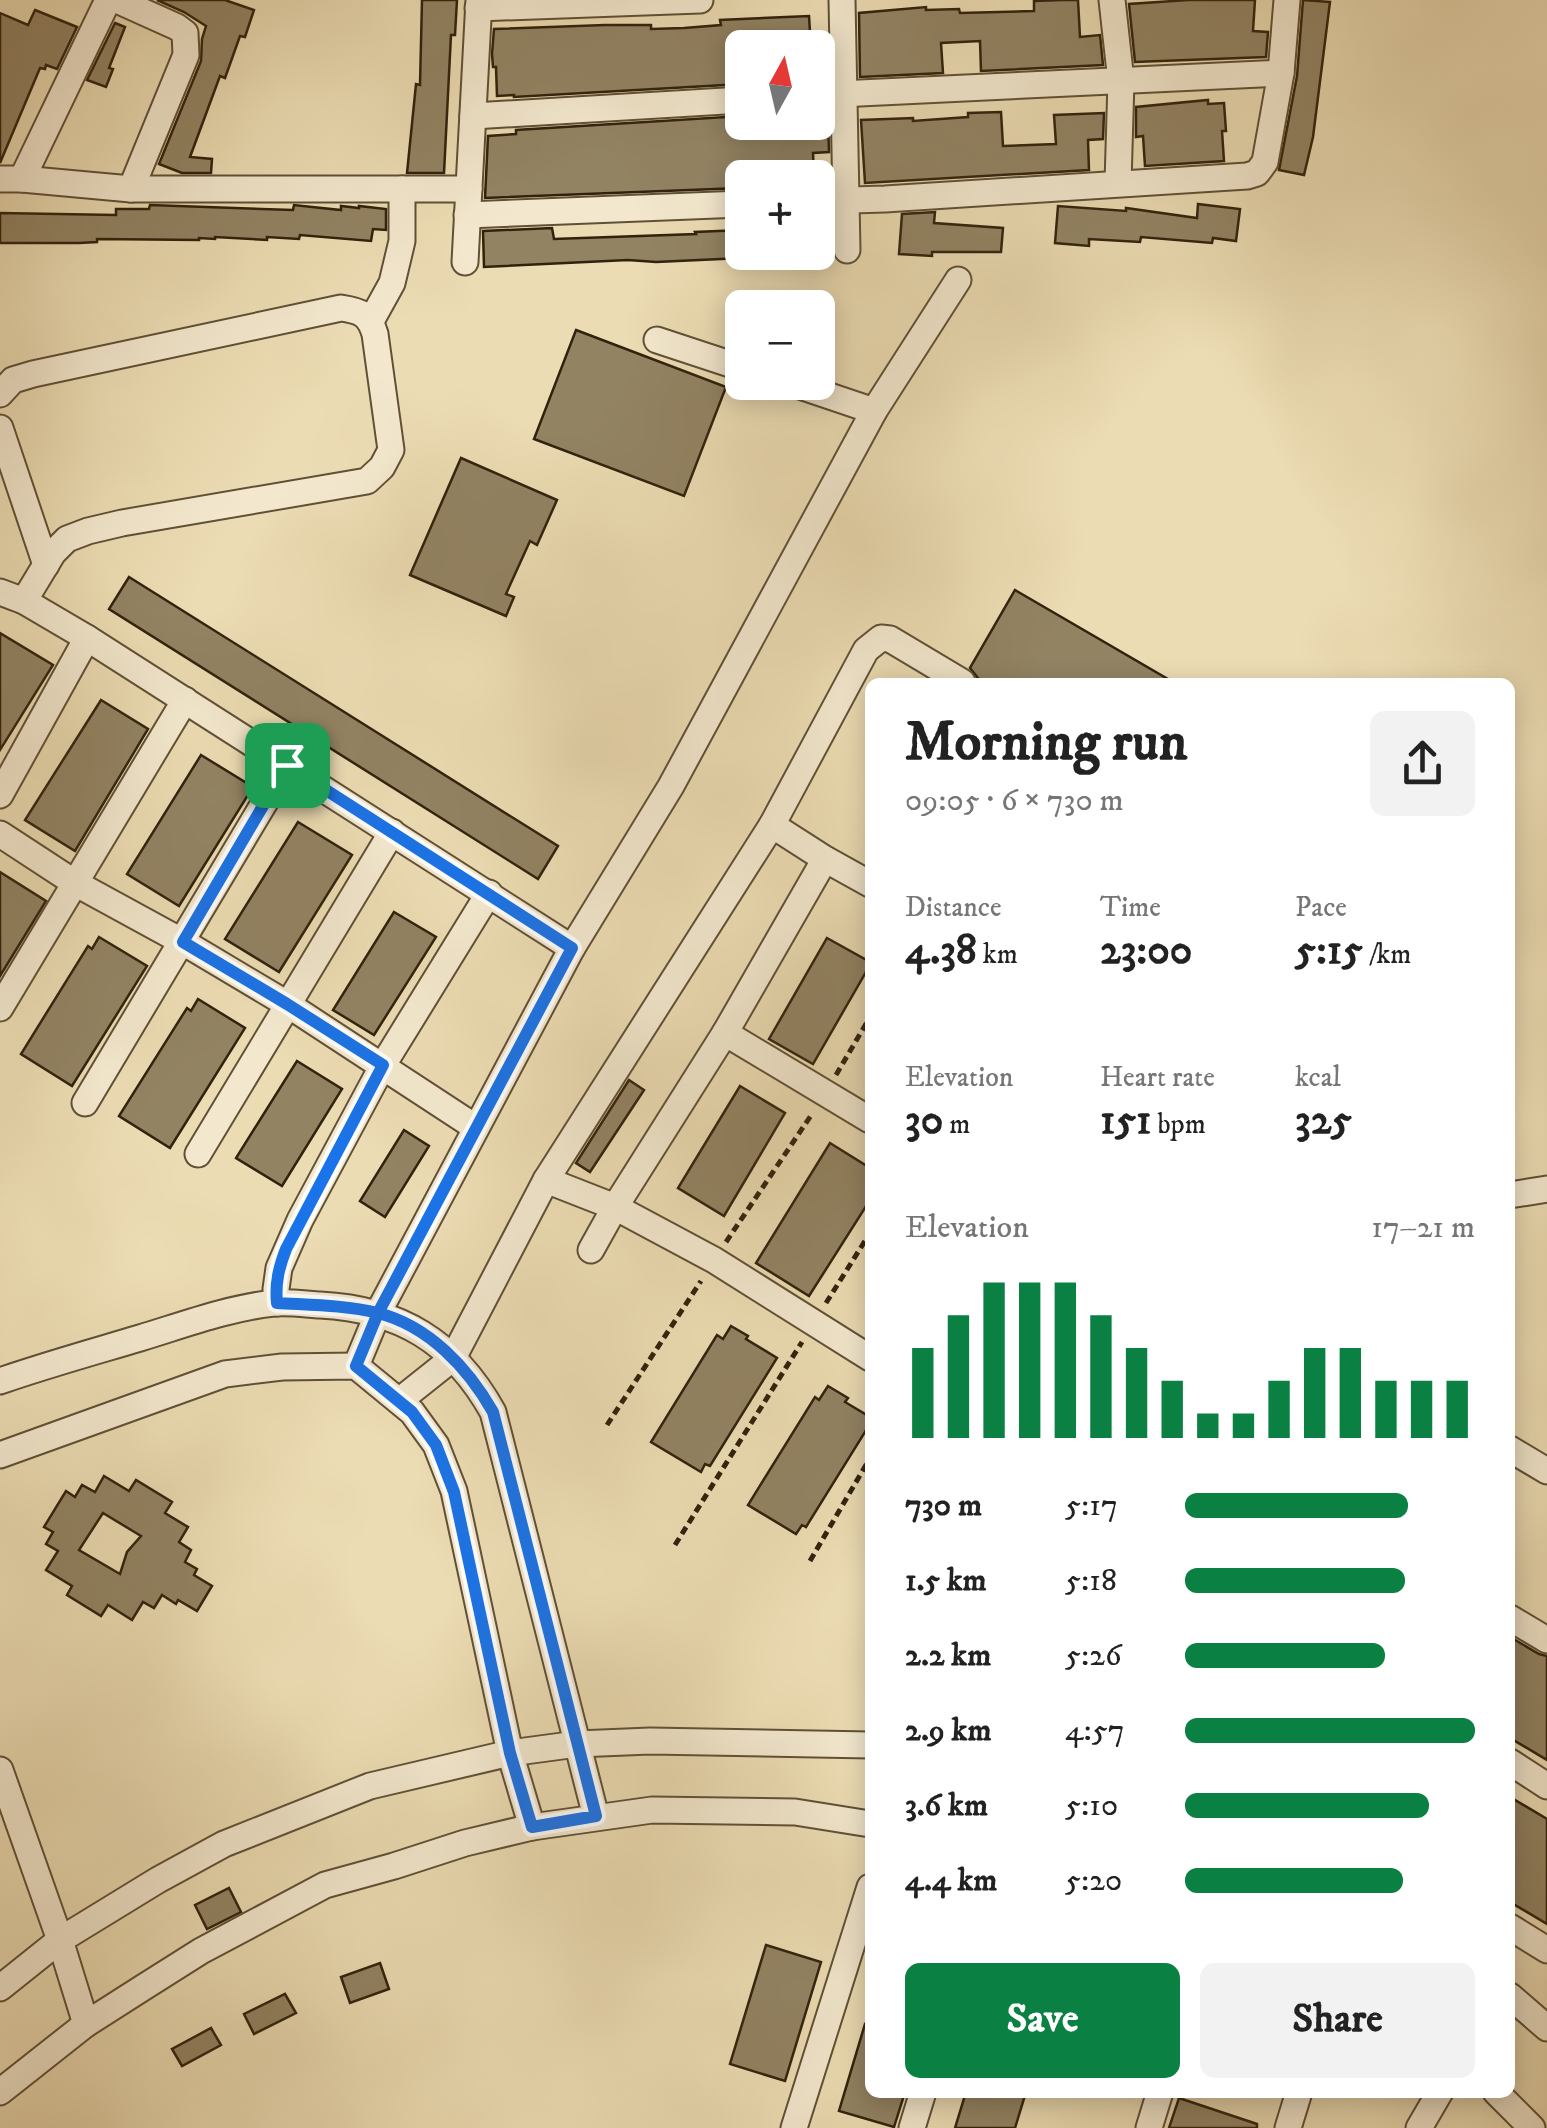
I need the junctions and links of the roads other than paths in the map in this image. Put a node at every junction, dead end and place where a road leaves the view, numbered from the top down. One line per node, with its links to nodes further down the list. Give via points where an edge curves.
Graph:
1 (108, 0): 14 (street)
2 (116, 0): 16 (street, via 176,27 187,44)
3 (700, 0): 7 (street)
4 (842, 0): 10 (street)
5 (1112, 0): 9 (street)
6 (1287, 0): 8 (street)
7 (478, 4): 13 (street)
8 (1281, 74): 9 (street); 15 (street, via 1265,162 1257,173)
9 (1121, 80): 10 (street); 15 (street)
10 (844, 93): 11 (street); 20 (street)
11 (835, 94)
12 (725, 101): 13 (street)
13 (473, 116): 18 (street)
14 (11, 179): 16 (street)
15 (1118, 184): 20 (street)
16 (131, 189): 17 (street)
17 (402, 189): 18 (street); 26 (street, via 402,241 392,283)
18 (469, 189): 22 (street)
19 (835, 200): 20 (street)
20 (847, 200): 23 (street)
21 (725, 205): 22 (street)
22 (467, 215): 24 (street)
23 (847, 250)
24 (465, 262)
25 (958, 280): 31 (street)
26 (371, 320): 29 (street, via 341,308 33,374 13,380); 33 (street, via 390,450 367,480 88,531 68,539)
27 (657, 340): 28 (street)
28 (725, 362)
29 (0, 394)
30 (835, 398): 31 (street)
31 (874, 411): 48 (street, via 671,786)
32 (0, 428): 33 (street)
33 (46, 564): 34 (street)
34 (12, 596): 35 (street)
35 (87, 638): 37 (street); 39 (street)
36 (955, 678): 40 (street, via 890,639 873,643)
37 (184, 700): 38 (street); 45 (street)
38 (287, 765): 41 (street); 47 (street)
39 (0, 795)
40 (772, 825): 43 (street); 57 (street)
41 (392, 832): 46 (street); 49 (street)
42 (0, 834): 45 (street)
43 (825, 860): 44 (street); 51 (street)
44 (865, 881)
45 (74, 883): 47 (street); 50 (street)
46 (489, 894): 48 (street); 52 (street)
47 (183, 942): 49 (street); 53 (street)
48 (572, 948): 55 (street)
49 (287, 1004): 52 (street); 56 (street)
50 (0, 1008)
51 (725, 1033): 54 (street); 60 (street)
52 (383, 1065): 55 (street); 62 (street, via 286,1249)
53 (85, 1103)
54 (865, 1117)
55 (475, 1126): 63 (street)
56 (198, 1154)
57 (546, 1180): 60 (street); 65 (street)
58 (1547, 1189): 59 (street)
59 (1515, 1194)
60 (615, 1207): 61 (street); 64 (street)
61 (591, 1250)
62 (277, 1303): 63 (street); 67 (street, via 196,1320)
63 (378, 1313): 65 (street, via 406,1323); 66 (street)
64 (865, 1355)
65 (452, 1358): 68 (street); 74 (street, via 493,1412)
66 (356, 1366): 68 (street); 70 (street, via 225,1374)
67 (0, 1381)
68 (399, 1401): 76 (street, via 436,1445 454,1492)
69 (1515, 1452): 71 (street)
70 (0, 1455)
71 (1547, 1471)
72 (1515, 1621): 73 (street)
73 (1547, 1639)
74 (577, 1744): 75 (street); 76 (street); 80 (street)
75 (865, 1745)
76 (510, 1753): 82 (street); 85 (street, via 370,1786 224,1844)
77 (1515, 1765): 79 (street)
78 (0, 1770): 85 (street)
79 (1547, 1786)
80 (596, 1816): 81 (street, via 795,1812); 82 (street)
81 (865, 1823)
82 (532, 1827): 89 (street, via 325,1885 201,1951)
83 (865, 1903): 97 (street)
84 (1515, 1930): 86 (street)
85 (60, 1940): 87 (street); 89 (street)
86 (1547, 1950)
87 (0, 1988)
88 (1515, 2000): 90 (street)
89 (86, 2024): 91 (street)
90 (1547, 2028)
91 (0, 2092)
92 (921, 2098): 98 (street)
93 (1158, 2098): 99 (street)
94 (1297, 2098): 100 (street)
95 (1437, 2098): 101 (street)
96 (1502, 2098): 102 (street)
97 (794, 2128)
98 (912, 2128)
99 (1149, 2128)
100 (1288, 2128)
101 (1420, 2128)
102 (1532, 2128)

